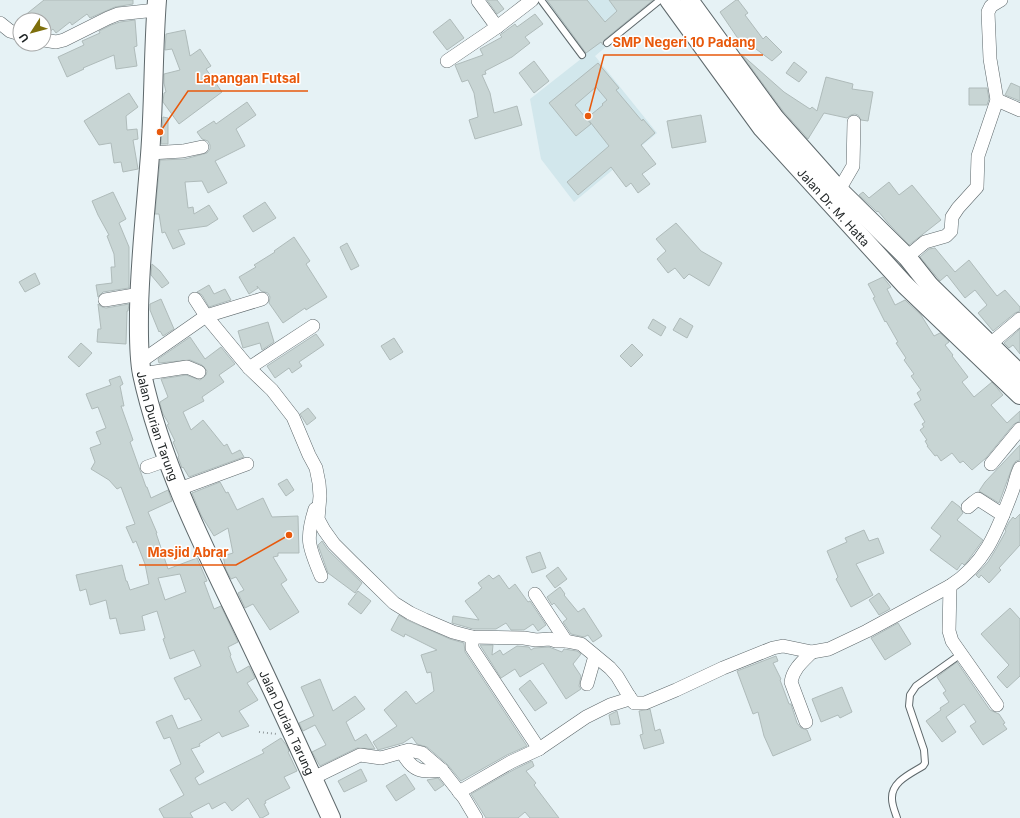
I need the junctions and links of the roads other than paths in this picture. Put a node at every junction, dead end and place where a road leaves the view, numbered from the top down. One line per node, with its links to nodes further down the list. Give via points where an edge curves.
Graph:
1 (532, 0): 10 (street)
2 (541, 0): 14 (lane)
3 (660, 0): 13 (lane)
4 (669, 0): 35 (main road, Jalan Dr. M. Hatta, via 762,128 905,285)
5 (689, 0): 21 (main road, Jalan Dr. M. Hatta, via 775,118)
6 (1001, 0): 16 (street, via 991,6 988,12 990,59)
7 (478, 1): 10 (street)
8 (156, 5): 12 (street, via 118,14 64,40); 20 (main road, Jalan Durian Tarung)
9 (0, 24): 11 (street)
10 (497, 26): 15 (street)
11 (12, 32)
12 (52, 41)
13 (607, 43)
14 (582, 55)
15 (447, 60)
16 (997, 100): 17 (street); 22 (street, via 978,156 977,187 952,217 951,231 946,236 926,242)
17 (1020, 110)
18 (854, 122): 21 (street, via 853,166)
19 (202, 147): 20 (street)
20 (150, 153): 23 (main road, Jalan Durian Tarung, via 142,237)
21 (839, 190): 22 (main road, Jalan Dr. M. Hatta)
22 (907, 257): 30 (main road, Jalan Dr. M. Hatta, via 930,286)
23 (140, 294): 26 (street); 31 (main road, Jalan Durian Tarung)
24 (195, 299): 27 (street)
25 (262, 299): 27 (street)
26 (105, 300)
27 (206, 316): 31 (street); 32 (street)
28 (1020, 319): 30 (street)
29 (313, 326): 32 (street)
30 (989, 345): 34 (main road, Jalan Dr. M. Hatta)
31 (141, 368): 33 (street, via 187,367); 37 (main road, Jalan Durian Tarung)
32 (249, 368): 43 (street, via 272,390 293,417 316,468)
33 (199, 372)
34 (1020, 374)
35 (1020, 395)
36 (1020, 429): 39 (street)
37 (167, 460): 40 (street); 42 (main road, Jalan Durian Tarung)
38 (247, 464): 42 (street)
39 (991, 464)
40 (147, 467)
41 (1020, 468): 45 (street)
42 (179, 489): 59 (main road, Jalan Durian Tarung)
43 (320, 496): 46 (street, via 309,536 310,548); 49 (street, via 318,518 324,530 334,544 394,603 425,620)
44 (968, 507): 45 (street, via 978,499)
45 (1003, 515): 47 (street, via 980,561)
46 (321, 576)
47 (950, 586): 51 (street, via 843,643); 52 (street, via 950,636)
48 (535, 594): 50 (street)
49 (472, 637): 50 (street); 58 (street, via 472,648)
50 (566, 641): 53 (street, via 581,644)
51 (812, 652): 55 (street, via 784,646 772,648 644,703 634,703); 57 (street, via 795,669 791,682)
52 (961, 654): 56 (street); 63 (lane, via 916,686 910,695 909,706 924,750 925,764 900,780 894,788 892,799)
53 (595, 656): 54 (street); 55 (street, via 617,676)
54 (587, 684)
55 (629, 696): 58 (street, via 626,700 586,717)
56 (997, 705)
57 (806, 722)
58 (539, 749): 60 (street)
59 (313, 778): 60 (street, via 360,755 381,758 402,752 406,760 419,771 442,770); 61 (main road, Jalan Durian Tarung)
60 (459, 792): 62 (street)
61 (331, 818)
62 (476, 818)
63 (897, 818)

